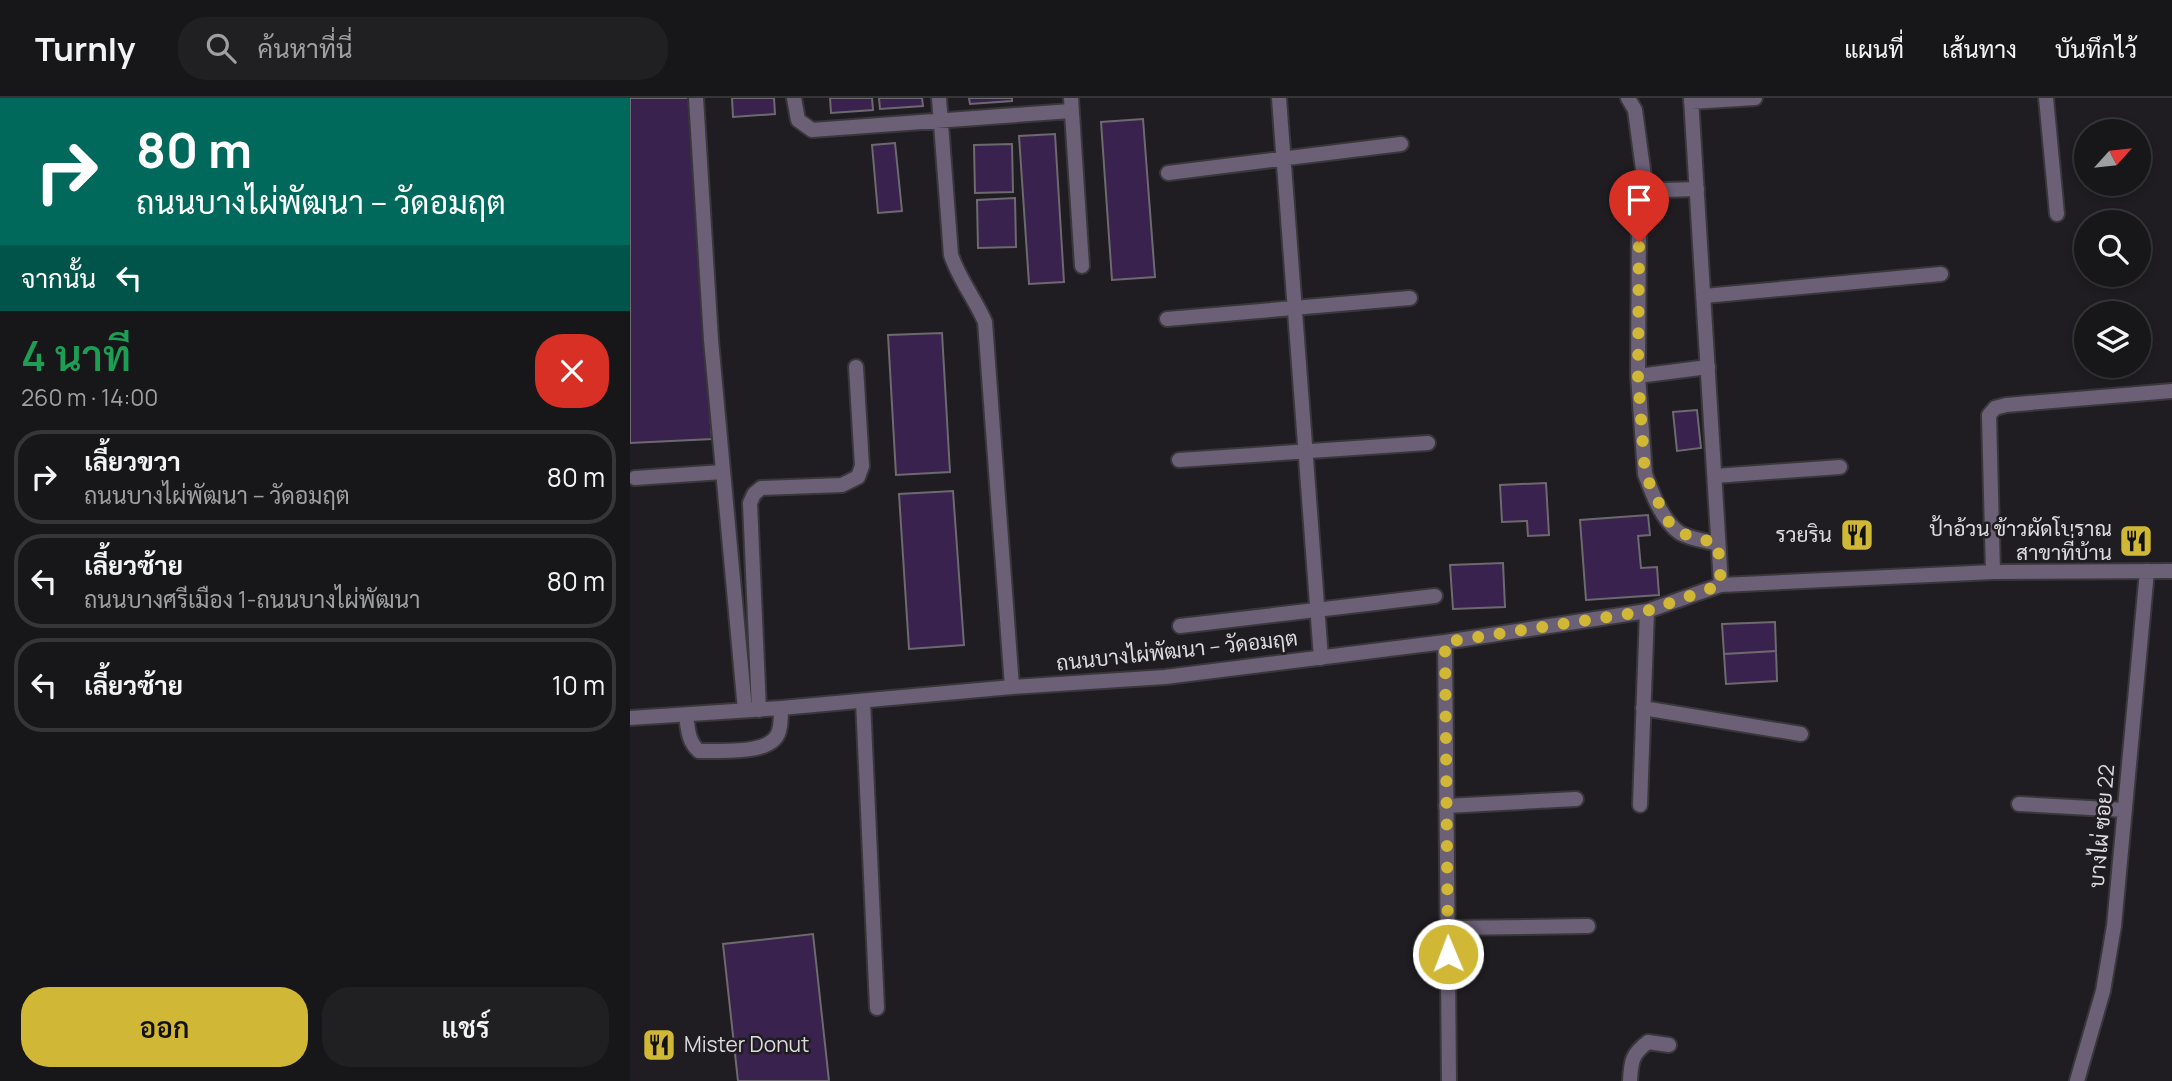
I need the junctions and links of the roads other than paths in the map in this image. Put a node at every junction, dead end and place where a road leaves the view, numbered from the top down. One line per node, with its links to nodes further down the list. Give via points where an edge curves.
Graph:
1 (695, 98): 31 (street)
2 (794, 98): 10 (street, via 799,120 812,130)
3 (939, 98): 10 (street)
4 (1279, 98): 12 (street)
5 (1628, 98): 15 (street, via 1634,110)
6 (1755, 98): 8 (street)
7 (2046, 98): 16 (street)
8 (1691, 100): 14 (street)
9 (1071, 104): 10 (street); 17 (street)
10 (941, 120): 45 (street, via 951,255 985,322)
11 (1401, 144): 12 (street)
12 (1284, 159): 13 (street); 21 (street)
13 (1168, 173)
14 (1697, 189): 15 (street, via 1664,190); 19 (street)
15 (1647, 199): 25 (street, via 1639,215)
16 (2057, 214)
17 (1082, 266)
18 (1941, 274): 19 (street)
19 (1704, 296): 24 (street)
20 (1410, 298): 21 (street)
21 (1295, 308): 22 (street); 28 (street)
22 (1167, 319)
23 (856, 367): 49 (street, via 862,466 858,477 842,485 761,488 750,503)
24 (1708, 367): 25 (street); 32 (street)
25 (1638, 376): 34 (street, via 1645,474 1650,487 1667,520 1681,533)
26 (2172, 391): 37 (street, via 1995,408 1989,415)
27 (1428, 443): 28 (street)
28 (1305, 451): 29 (street); 40 (street)
29 (1179, 460)
30 (1840, 467): 32 (street)
31 (723, 472): 33 (street); 49 (street)
32 (1715, 476): 34 (street)
33 (635, 478)
34 (1718, 544): 38 (street)
35 (2147, 571): 36 (street, ถนนบางไผ่พัฒนา – วัดอมฤต); 37 (street, ถนนบางไผ่พัฒนา – วัดอมฤต); 57 (street, บางไผ่ ซอย 22)
36 (2172, 571)
37 (1993, 572): 38 (street, ถนนบางไผ่พัฒนา – วัดอมฤต)
38 (1721, 585): 41 (street, ถนนบางไผ่พัฒนา – วัดอมฤต)
39 (1435, 596): 40 (street)
40 (1317, 609): 42 (street); 44 (street)
41 (1647, 611): 43 (street, ถนนบางไผ่พัฒนา – วัดอมฤต); 48 (street)
42 (1180, 626)
43 (1445, 642): 44 (street, ถนนบางไผ่พัฒนา – วัดอมฤต); 56 (street)
44 (1321, 658): 45 (street, ถนนบางไผ่พัฒนา – วัดอมฤต, via 1165,677)
45 (1012, 687): 46 (street, ถนนบางไผ่พัฒนา – วัดอมฤต)
46 (863, 701): 47 (street, ถนนบางไผ่พัฒนา – วัดอมฤต); 60 (street)
47 (781, 708): 49 (street, ถนนบางไผ่พัฒนา – วัดอมฤต); 50 (street, via 779,733 760,748 699,751 690,740)
48 (1643, 708): 52 (street); 55 (street)
49 (752, 710): 50 (street, ถนนบางไผ่พัฒนา – วัดอมฤต)
50 (686, 715): 51 (street, ถนนบางไผ่พัฒนา – วัดอมฤต)
51 (630, 718)
52 (1801, 734)
53 (1576, 799): 56 (street)
54 (2019, 804): 57 (street)
55 (1640, 805)
56 (1446, 806): 59 (street)
57 (2125, 810): 64 (street, บางไผ่ ซอย 22, via 2105,978)
58 (1588, 926): 59 (street)
59 (1447, 928): 62 (street)
60 (877, 1008)
61 (1669, 1045): 63 (street, via 1648,1042 1635,1051)
62 (1449, 1081)
63 (1630, 1081)
64 (2077, 1081)

